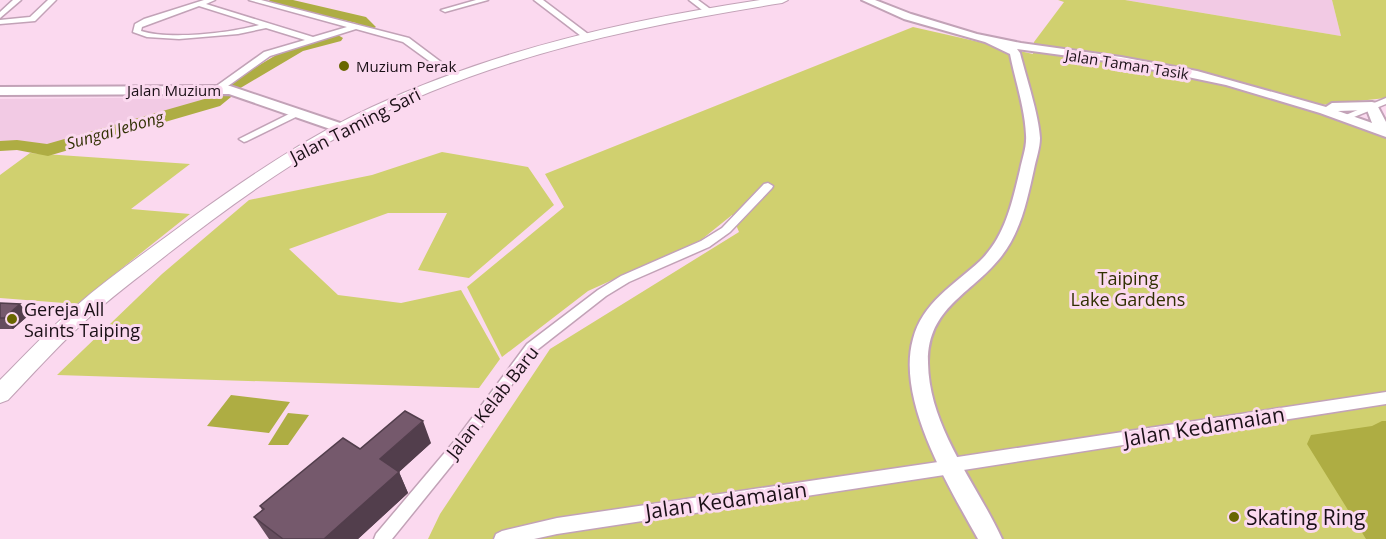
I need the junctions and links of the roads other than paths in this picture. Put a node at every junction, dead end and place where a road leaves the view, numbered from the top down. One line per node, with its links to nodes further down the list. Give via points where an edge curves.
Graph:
1 (17, 0): 13 (street)
2 (52, 0): 14 (street, via 32,19)
3 (211, 0): 10 (street)
4 (253, 0): 16 (street)
5 (484, 0): 11 (street)
6 (538, 0): 17 (street)
7 (693, 0): 12 (street)
8 (782, 0): 12 (main road, Jalan Taming Sari)
9 (867, 0): 19 (street, Jalan Taman Tasik, via 900,14)
10 (199, 4): 15 (street); 15 (street, via 147,21 138,26 137,32 234,34)
11 (445, 10)
12 (709, 10): 17 (main road, Jalan Taming Sari)
13 (1, 14)
14 (0, 22)
15 (264, 26): 18 (street)
16 (359, 26): 18 (street); 25 (street, via 406,40)
17 (588, 37): 25 (main road, Jalan Taming Sari)
18 (310, 39): 26 (street, via 267,54)
19 (987, 39): 20 (street, Jalan Taman Tasik); 24 (street, via 1009,48)
20 (1023, 47): 22 (street, Jalan Taman Tasik); 24 (street)
21 (1130, 49): 23 (street, via 1114,55)
22 (1065, 53): 23 (street, Jalan Taman Tasik); 24 (street, via 1036,56)
23 (1090, 56): 29 (street, Jalan Taman Tasik, via 1197,75)
24 (1018, 64): 39 (street, via 1033,140 1016,217 1005,240 988,261 929,317 920,342 918,367 923,395)
25 (457, 77): 33 (main road, Jalan Taming Sari)
26 (218, 89): 27 (street, Jalan Muzium); 31 (street, Jalan Muzium)
27 (0, 91)
28 (1386, 101): 30 (street)
29 (1304, 103): 30 (street, via 1341,108); 32 (street, Jalan Taman Tasik)
30 (1372, 106): 32 (street); 34 (street, via 1377,121)
31 (297, 113): 33 (street, Jalan Muzium); 35 (street)
32 (1346, 117): 34 (street, Jalan Taman Tasik)
33 (341, 128): 37 (main road, Jalan Taming Sari, via 258,176 111,288 73,320)
34 (1386, 130)
35 (244, 139)
36 (768, 186): 40 (street, Jalan Kelab Baru, via 726,230 602,292 531,347 463,441)
37 (0, 394)
38 (1386, 398): 39 (street, Jalan Kedamaian)
39 (951, 466): 41 (street, Jalan Kedamaian, via 556,525); 42 (street)
40 (382, 539)
41 (502, 539)
42 (990, 539)

